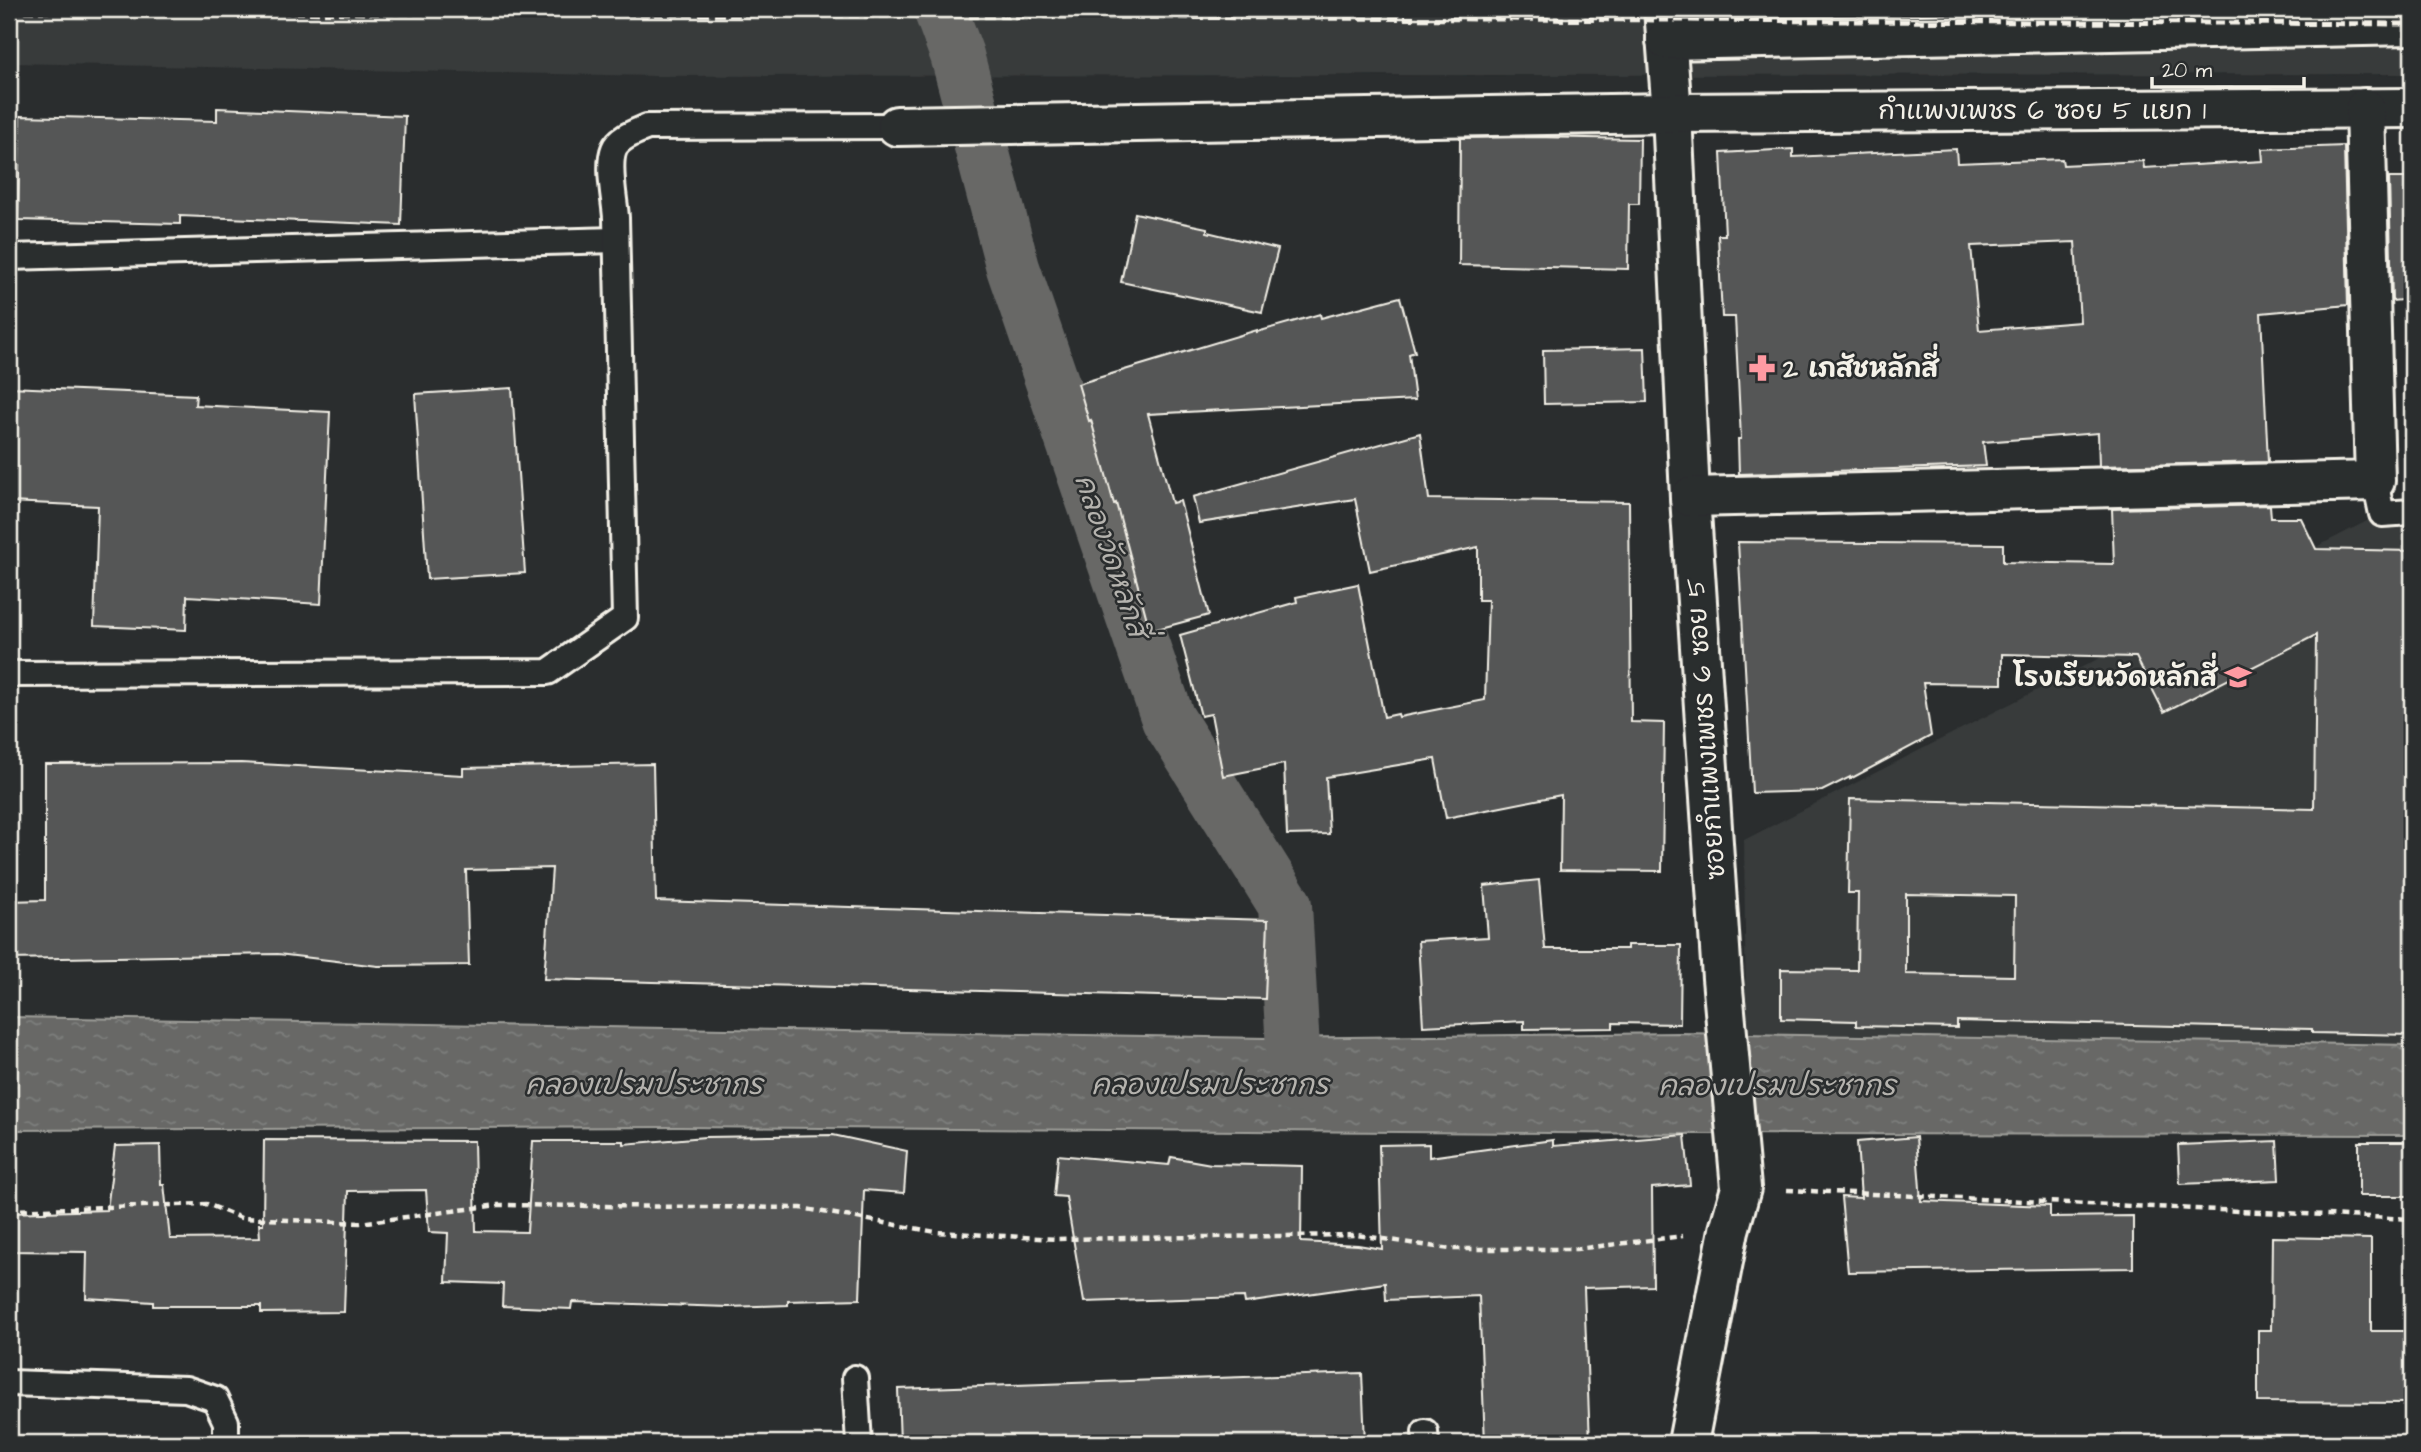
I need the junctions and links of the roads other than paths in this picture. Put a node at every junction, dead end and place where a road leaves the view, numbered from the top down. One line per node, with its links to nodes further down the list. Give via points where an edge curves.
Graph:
1 (1665, 24): 2 (street); 5 (street, ซอยกำแพงเพชร 6 ซอย 5)
2 (2412, 25)
3 (2365, 108): 4 (street, กำแพงเพชร 6 ซอย 5 แยก 1); 5 (street, กำแพงเพชร 6 ซอย 5 แยก 1); 9 (street)
4 (2412, 108)
5 (1672, 113): 6 (street, กำแพงเพชร 6 ซอย 5 แยก 1); 10 (street, ซอยกำแพงเพชร 6 ซอย 5)
6 (897, 126): 7 (lane, via 647,127 614,148)
7 (616, 240): 8 (lane); 12 (lane, via 625,618 548,672)
8 (9, 257)
9 (2375, 481): 10 (street); 11 (lane, via 2382,514)
10 (1690, 497): 17 (street, ซอยกำแพงเพชร 6 ซอย 5, via 1741,1188)
11 (2412, 512)
12 (9, 674)
13 (855, 1378): 16 (lane)
14 (9, 1383): 15 (lane, via 186,1389 215,1399 226,1422)
15 (226, 1443)
16 (859, 1443)
17 (1688, 1443)

